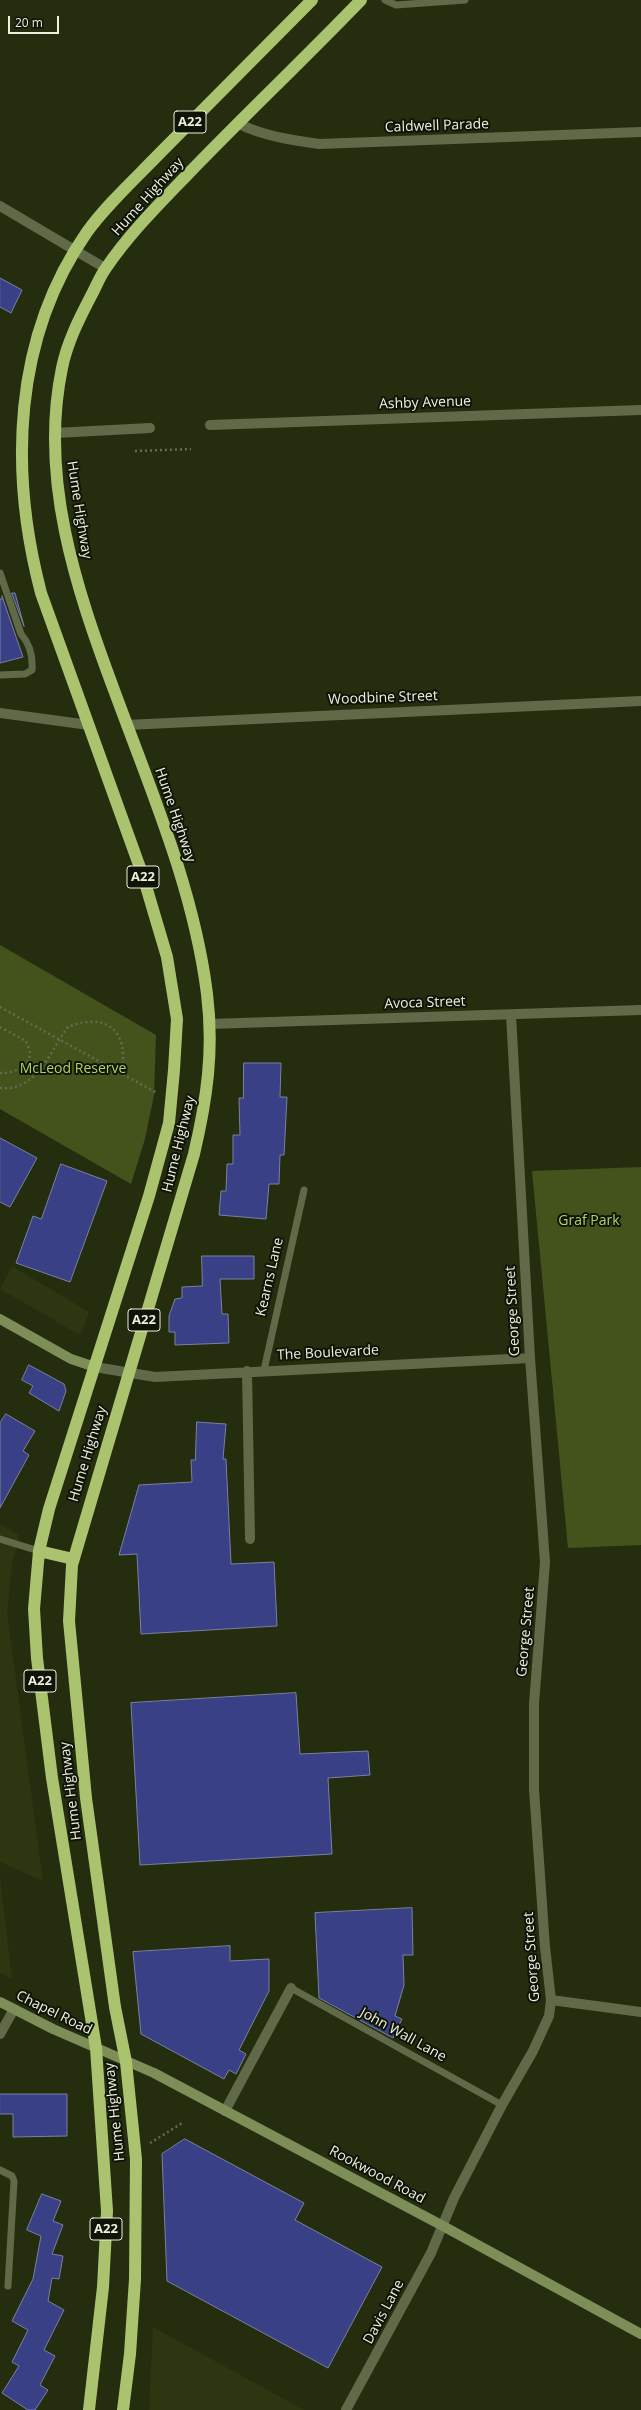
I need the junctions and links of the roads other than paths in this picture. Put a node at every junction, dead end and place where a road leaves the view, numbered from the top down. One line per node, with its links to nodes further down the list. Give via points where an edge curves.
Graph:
1 (312, 0): 8 (highway, Hume Highway / A22, via 138,175 88,231)
2 (361, 0): 5 (highway, Hume Highway / A22)
3 (385, 0): 4 (lane, via 396,5)
4 (465, 0)
5 (237, 123): 6 (street, Caldwell Parade, via 251,130 288,140 319,144); 9 (highway, Hume Highway / A22, via 148,216)
6 (641, 132)
7 (0, 206): 8 (street)
8 (76, 250): 9 (street); 19 (highway, Hume Highway / A22, via 53,296 37,337 23,398 22,441 25,498 35,569 41,593)
9 (105, 268): 13 (highway, Hume Highway / A22, via 79,318 62,366)
10 (641, 410): 11 (street, Ashby Avenue)
11 (210, 425)
12 (150, 428): 13 (street)
13 (55, 433): 20 (highway, Hume Highway / A22, via 55,456 63,521 76,581)
14 (0, 573): 15 (lane)
15 (2, 584): 16 (lane, via 21,634 28,642 33,660 32,670 25,674)
16 (0, 675)
17 (641, 701): 20 (street, Woodbine Street)
18 (0, 713): 19 (street)
19 (89, 725): 27 (highway, Hume Highway / A22, via 155,916 167,957 177,1019 168,1123 149,1196)
20 (126, 725): 23 (highway, Hume Highway / A22, via 173,851 202,962 208,995)
21 (641, 1010): 22 (street, Avoca Street)
22 (511, 1014): 23 (street, Avoca Street); 26 (street, George Street)
23 (209, 1024): 30 (highway, Hume Highway / A22, via 210,1069 205,1107 194,1154)
24 (304, 1190): 28 (lane, Kearns Lane)
25 (0, 1318): 27 (main road, via 71,1359)
26 (530, 1358): 28 (street, The Boulevarde); 36 (street, George Street, via 545,1562 534,1704 534,1789)
27 (95, 1367): 30 (street, The Boulevarde); 33 (highway, Hume Highway / A22, via 49,1509)
28 (264, 1370): 29 (street, The Boulevarde)
29 (247, 1371): 30 (street, The Boulevarde, via 155,1377); 32 (street)
30 (128, 1374): 34 (highway, Hume Highway / A22)
31 (0, 1539): 33 (lane)
32 (250, 1539)
33 (39, 1552): 34 (highway); 41 (highway, Hume Highway / A22, via 34,1609 43,1717)
34 (73, 1559): 42 (highway, Hume Highway / A22, via 69,1621 81,1752 115,2008)
35 (291, 1988): 43 (lane, John Wall Lane); 44 (street)
36 (551, 2000): 39 (street); 43 (street, George Street, via 544,2030)
37 (0, 2002): 38 (main road, Chapel Road)
38 (14, 2009): 40 (street); 41 (main road, Chapel Road)
39 (641, 2012)
40 (0, 2034)
41 (96, 2048): 42 (main road, Rookwood Road); 49 (highway, Hume Highway / A22, via 107,2211 103,2287)
42 (126, 2062): 44 (main road, Rookwood Road, via 154,2073); 50 (highway, Hume Highway / A22, via 136,2159 137,2216 130,2354)
43 (502, 2105): 46 (street, George Street)
44 (225, 2111): 46 (main road, Rookwood Road)
45 (0, 2170): 47 (lane, via 12,2176 14,2181)
46 (442, 2226): 48 (main road, Rookwood Road); 51 (street, Davis Lane, via 431,2253)
47 (8, 2286)
48 (641, 2334)
49 (89, 2410)
50 (123, 2410)
51 (346, 2410)

